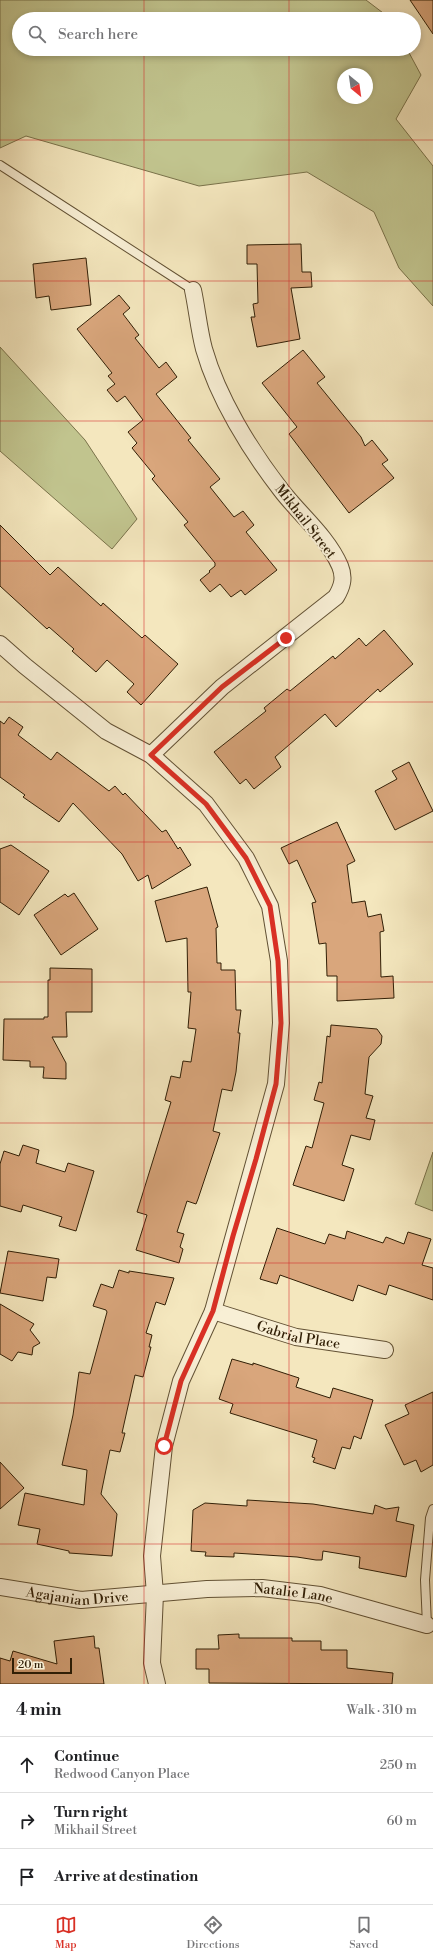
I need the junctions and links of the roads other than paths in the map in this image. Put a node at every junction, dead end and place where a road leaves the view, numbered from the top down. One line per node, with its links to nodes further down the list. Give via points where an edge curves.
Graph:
1 (0, 165): 2 (lane)
2 (193, 290): 4 (street, Mikhail Street, via 204,349 235,421 252,452 281,491 331,548 341,568 343,585 336,597 222,687)
3 (0, 644): 4 (street, via 106,731)
4 (151, 755): 5 (street, via 206,804 246,858 270,906 278,961 281,1023 276,1084)
5 (213, 1311): 6 (street, Gabrial Place, via 296,1338); 9 (street, via 181,1381 164,1446 152,1556)
6 (385, 1350)
7 (433, 1509): 10 (lane, via 425,1580)
8 (0, 1587): 9 (street, Agajanian Drive, via 81,1600)
9 (155, 1594): 10 (street, Natalie Lane, via 207,1589 262,1588 320,1595); 11 (street, via 152,1663)
10 (430, 1627)
11 (157, 1684)

